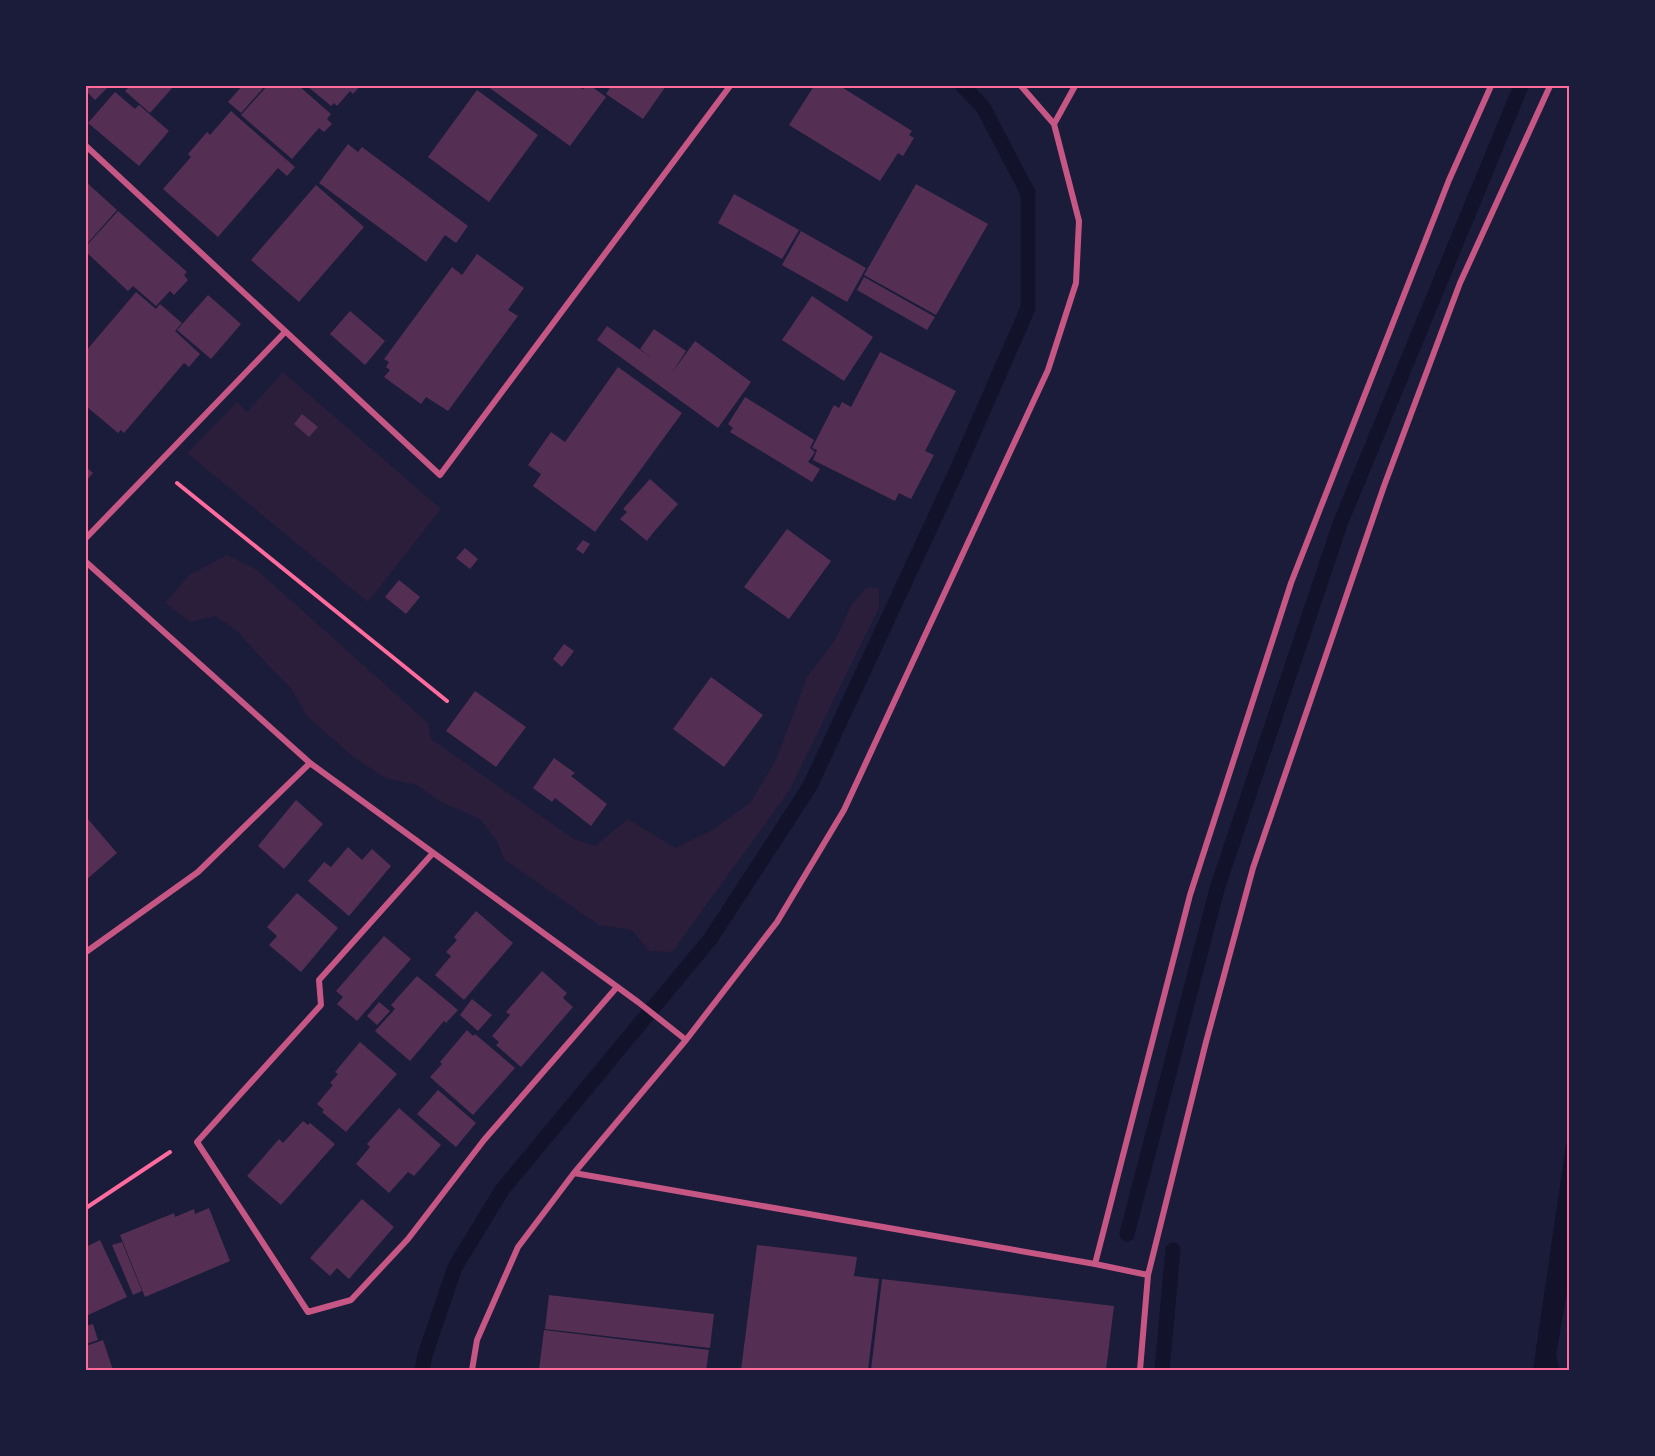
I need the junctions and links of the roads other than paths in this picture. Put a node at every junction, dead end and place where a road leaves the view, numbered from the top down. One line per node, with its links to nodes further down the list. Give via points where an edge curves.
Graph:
1 (730, 86): 8 (street, via 440,475)
2 (1021, 86): 6 (street)
3 (1075, 86): 6 (street)
4 (1491, 86): 17 (street, via 1449,180 1291,583 1190,895)
5 (1550, 86): 18 (street, via 1460,283 1384,486 1253,868)
6 (1054, 124): 15 (street, via 1079,221 1076,283 1048,370 844,810 777,922)
7 (86, 146): 8 (street)
8 (285, 332): 9 (street)
9 (86, 538)
10 (86, 562): 11 (street)
11 (310, 764): 12 (street); 13 (street, via 198,872)
12 (433, 853): 14 (street); 14 (street, via 319,980 321,1005 197,1142 308,1312 351,1300 408,1239 484,1140)
13 (86, 952)
14 (617, 987): 15 (street)
15 (686, 1040): 16 (street)
16 (574, 1173): 17 (street); 19 (street, via 518,1247 477,1340)
17 (1095, 1264): 18 (street)
18 (1148, 1275): 20 (street)
19 (472, 1371)
20 (1140, 1371)

